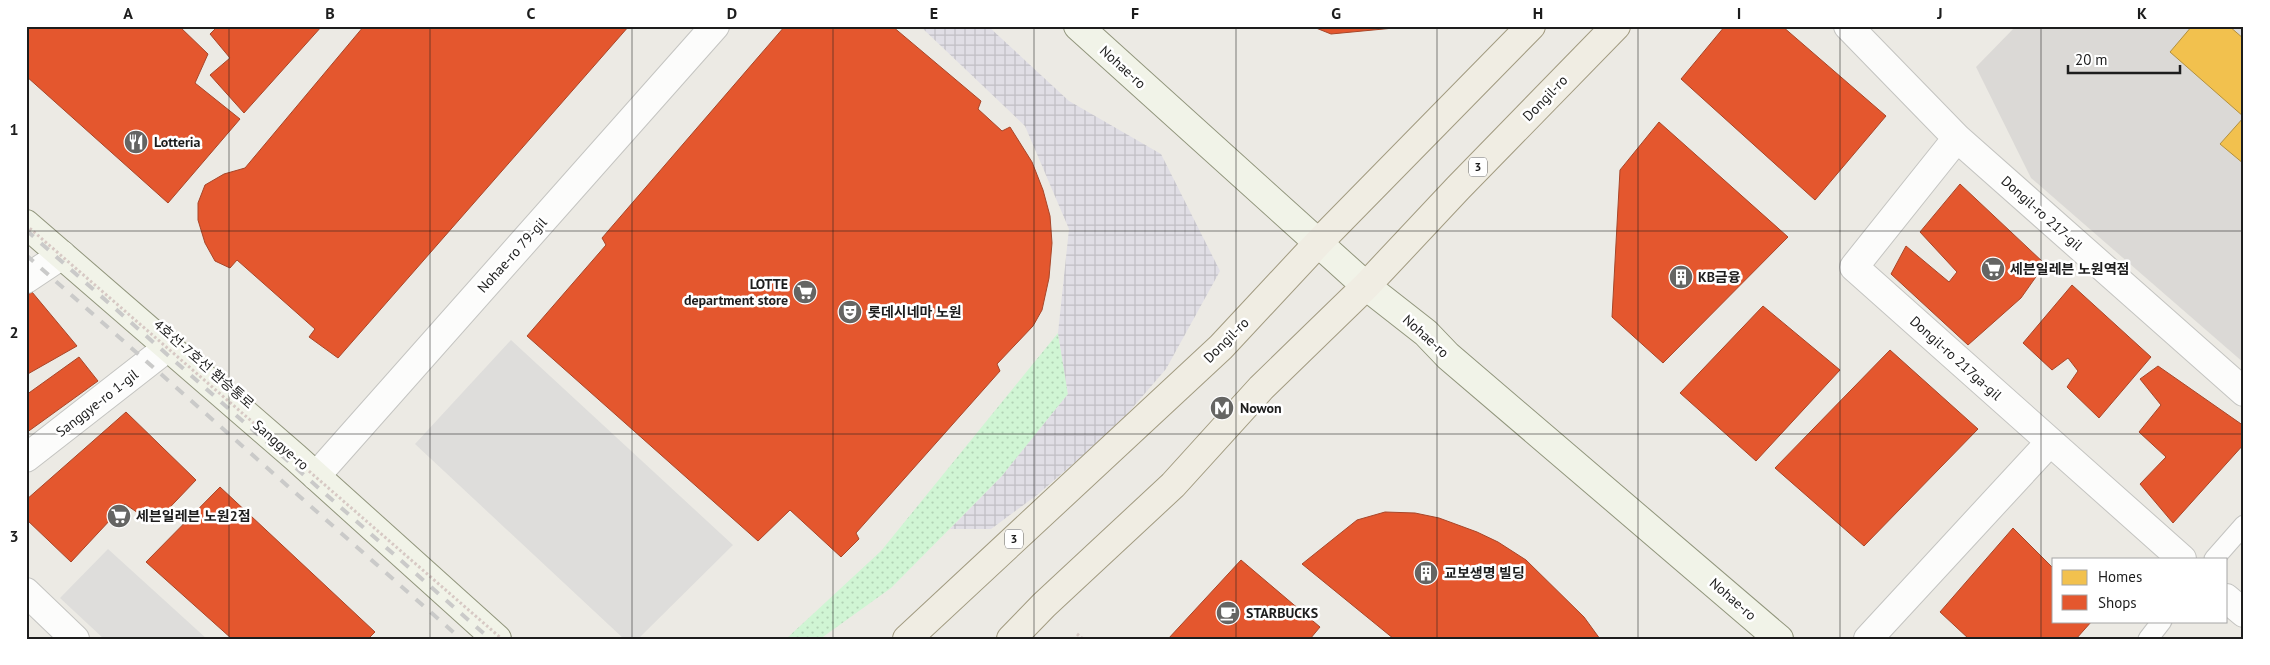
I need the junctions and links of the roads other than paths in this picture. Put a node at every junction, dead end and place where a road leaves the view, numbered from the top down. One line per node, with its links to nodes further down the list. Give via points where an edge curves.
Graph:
1 (1078, 26): 8 (main road, Nohae-ro)
2 (1531, 26): 8 (main road, Dongil-ro / 3)
3 (1616, 26): 11 (main road, Dongil-ro / 3)
4 (1848, 26): 6 (street, Dongil-ro 217-gil)
5 (707, 29): 16 (street, Nohae-ro 79-gil)
6 (1957, 138): 13 (street, Dongil-ro 217-gil); 14 (street, Dongil-ro 217ga-gil, via 1854,267)
7 (26, 224): 9 (main road, Sanggye-ro)
8 (1318, 243): 11 (main road, Nohae-ro); 26 (main road, Dongil-ro / 3, via 1221,347)
9 (62, 255): 10 (street); 12 (main road, Sanggye-ro)
10 (26, 279)
11 (1366, 286): 27 (main road, Dongil-ro / 3, via 1261,388 1173,485); 28 (main road, Nohae-ro, via 1426,333 1448,356)
12 (168, 348): 15 (street, Sanggye-ro 1-gil); 16 (main road, Sanggye-ro)
13 (2244, 392)
14 (2050, 442): 18 (street, Dongil-ro 217ga-gil); 29 (street)
15 (26, 458)
16 (316, 476): 25 (main road, Sanggye-ro)
17 (2244, 525): 19 (lane)
18 (2181, 558)
19 (2215, 558)
20 (26, 592): 24 (street)
21 (2228, 600): 22 (street)
22 (2244, 613)
23 (2161, 622): 30 (lane)
24 (75, 639)
25 (497, 639)
26 (907, 639)
27 (1010, 639)
28 (1780, 639)
29 (1868, 639)
30 (2148, 639)

